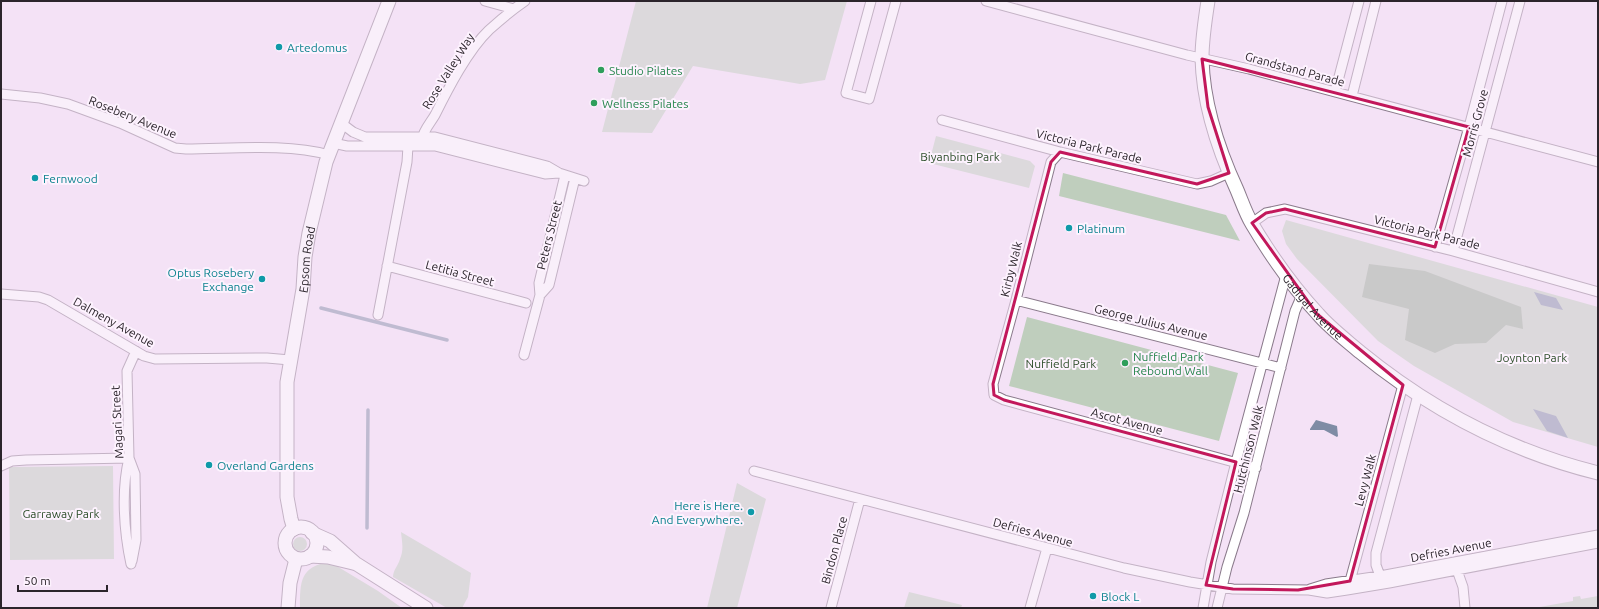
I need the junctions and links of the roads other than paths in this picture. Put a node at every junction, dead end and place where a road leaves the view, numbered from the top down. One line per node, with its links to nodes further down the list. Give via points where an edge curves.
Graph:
1 (389, 1): 18 (street, Epsom Road)
2 (485, 1): 12 (street)
3 (524, 1): 12 (street, Rose Valley Way)
4 (871, 1): 5 (street, via 846,93 869,99)
5 (896, 1)
6 (986, 1): 13 (street, Grandstand Parade)
7 (1208, 1): 13 (street, Gadigal Avenue)
8 (1359, 1): 14 (street)
9 (1376, 1): 16 (street)
10 (1502, 1): 19 (street, Morris Grove)
11 (1520, 1): 20 (street, Morris Grove)
12 (514, 9): 21 (street, Rose Valley Way, via 488,31 473,49)
13 (1202, 58): 14 (street, Grandstand Parade); 29 (street, Gadigal Avenue, via 1208,107 1218,146)
14 (1335, 92): 16 (street, Grandstand Parade)
15 (1, 94): 27 (street, Rosebery Avenue, via 68,104 120,123 175,148 286,148)
16 (1352, 96): 19 (street, Grandstand Parade)
17 (942, 120): 26 (street, Victoria Park Parade)
18 (341, 122): 21 (street, via 352,132 365,137); 22 (street, Epsom Road)
19 (1469, 127): 20 (street, Grandstand Parade); 32 (street, Morris Grove)
20 (1485, 132): 28 (street, Grandstand Parade); 33 (street, Morris Grove)
21 (422, 136): 23 (street, via 436,137); 24 (street, Rose Valley Way)
22 (333, 143): 25 (street, via 348,146); 27 (street, Epsom Road)
23 (448, 144): 24 (street); 30 (street, via 545,174)
24 (420, 145): 25 (street)
25 (408, 146): 34 (street)
26 (1060, 152): 29 (street, Victoria Park Parade, via 1197,184 1212,181); 40 (street, Kirby Walk, via 1051,162)
27 (329, 155): 45 (street, Epsom Road, via 309,233 303,289)
28 (1598, 162)
29 (1229, 172): 31 (street, Gadigal Avenue)
30 (562, 174): 39 (street, Peters Street, via 539,283); 39 (street, Peters Street, via 580,179 549,285)
31 (1252, 223): 32 (street, Victoria Park Parade, via 1266,213 1285,209); 35 (street, Gadigal Avenue)
32 (1435, 247): 33 (street, Victoria Park Parade)
33 (1454, 251): 36 (street, Victoria Park Parade)
34 (387, 266): 41 (street, Letitia Street); 42 (street)
35 (1286, 275): 38 (street, Gadigal Avenue); 46 (street, Hutchinson Walk)
36 (1598, 292)
37 (1, 294): 43 (street, Dalmeny Avenue, via 48,300)
38 (1302, 295): 47 (street, Hutchinson Walk, via 1295,311); 48 (street, Gadigal Avenue, via 1331,328)
39 (540, 296): 44 (street, Peters Street)
40 (1016, 300): 46 (street, George Julius Avenue); 49 (street, Kirby Walk, via 992,384)
41 (526, 303)
42 (378, 315)
43 (136, 351): 45 (street, Dalmeny Avenue, via 155,359); 51 (street, Magari Street, via 127,371)
44 (524, 355)
45 (290, 360): 60 (street, Epsom Road, via 286,385 287,497)
46 (1262, 363): 47 (street, George Julius Avenue); 54 (street, Hutchinson Walk)
47 (1280, 368): 56 (street, Hutchinson Walk)
48 (1403, 385): 50 (street, Gadigal Avenue); 71 (street, Levy Walk)
49 (994, 395): 54 (street, Ascot Avenue, via 1004,400)
50 (1418, 395): 58 (street, Gadigal Avenue, via 1464,423 1505,443); 70 (street, via 1376,553 1376,565)
51 (129, 458): 53 (street); 68 (street, Magari Street, via 135,474 136,540)
52 (1, 459): 53 (street)
53 (26, 460): 55 (street, via 12,461)
54 (1236, 462): 56 (street, Ascot Avenue); 72 (street, Hutchinson Walk)
55 (1, 466)
56 (1256, 468): 73 (street, Hutchinson Walk)
57 (754, 471): 59 (street, Defries Avenue)
58 (1598, 473)
59 (860, 499): 64 (street, Defries Avenue); 77 (street, Bindon Place)
60 (294, 529): 61 (street, via 304,528); 66 (street, via 287,535 284,544 288,553)
61 (312, 533): 65 (street, via 316,548); 67 (street, via 330,541)
62 (1598, 535): 70 (street, Defries Avenue)
63 (1598, 543): 69 (street, Defries Avenue)
64 (1047, 548): 72 (street, Defries Avenue, via 1124,568); 78 (street)
65 (310, 556): 66 (street, via 306,559); 67 (street, via 328,556)
66 (296, 559): 75 (street, via 290,583)
67 (355, 563): 76 (street)
68 (131, 564)
69 (1457, 570): 74 (street, Defries Avenue, via 1327,593); 81 (street, via 1463,587)
70 (1380, 576): 71 (street, Defries Avenue)
71 (1350, 581): 74 (street, Defries Avenue, via 1326,584)
72 (1206, 585): 73 (street, Defries Avenue); 79 (street, Hutchinson Walk)
73 (1223, 588): 74 (street, Defries Avenue); 80 (street, Hutchinson Walk)
74 (1309, 590)
75 (288, 608)
76 (426, 608)
77 (831, 608)
78 (1030, 608)
79 (1203, 608)
80 (1216, 608)
81 (1465, 608)

